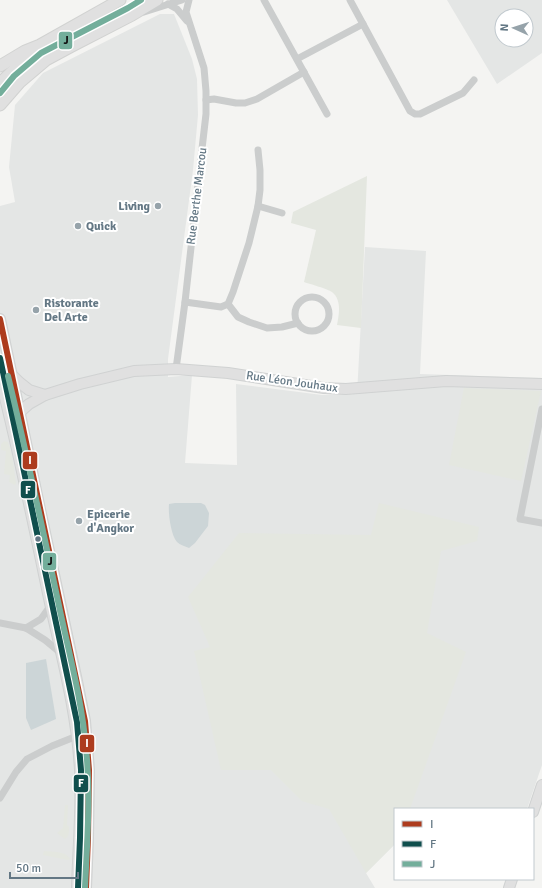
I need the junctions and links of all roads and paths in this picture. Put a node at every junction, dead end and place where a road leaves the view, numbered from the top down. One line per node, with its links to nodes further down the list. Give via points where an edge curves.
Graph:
1 (120, 0): 11 (main road)
2 (157, 0): 8 (main road)
3 (182, 0): 7 (street)
4 (189, 0): 9 (street, Rue Berthe Marcou, via 186,12)
5 (264, 0): 12 (street)
6 (350, 0): 10 (street)
7 (168, 4): 8 (street); 9 (street, Rue Berthe Marcou, via 177,9)
8 (132, 15): 18 (main road, via 46,60 20,82)
9 (189, 24): 17 (street, Rue Berthe Marcou, via 204,68)
10 (363, 24): 12 (street); 15 (street, via 410,111 415,114 420,114 463,93)
11 (40, 45): 13 (main road); 16 (main road)
12 (297, 59): 14 (street)
13 (0, 66)
14 (304, 72): 17 (street, via 257,99 245,103); 19 (street)
15 (474, 80)
16 (0, 83)
17 (206, 100): 23 (street, Rue Berthe Marcou)
18 (0, 105)
19 (327, 114)
20 (258, 150): 21 (street)
21 (258, 206): 22 (street); 24 (street, via 249,243)
22 (282, 213)
23 (185, 302): 24 (street, via 221,307); 27 (street, Rue Berthe Marcou)
24 (228, 304): 26 (street, via 238,317 267,328)
25 (0, 319): 28 (main road)
26 (298, 322): 26 (street, via 304,329 322,328 329,312 326,304 319,298 303,300 297,306 295,314)
27 (176, 369): 30 (main road, Rue Léon Jouhaux, via 228,373 346,389 446,381); 31 (main road, Rue Léon Jouhaux, via 134,372)
28 (11, 374): 31 (main road, via 29,390); 33 (main road)
29 (0, 378): 35 (main road)
30 (542, 384)
31 (44, 394): 33 (main road, Rue Léon Jouhaux)
32 (542, 409): 34 (street, via 520,519)
33 (20, 412): 44 (main road, via 86,728 89,770)
34 (542, 523)
35 (51, 605): 37 (street, via 41,619); 38 (main road)
36 (0, 623): 37 (street)
37 (26, 628): 38 (street)
38 (62, 654): 39 (main road)
39 (77, 736): 41 (street, via 27,759); 43 (main road, via 80,770)
40 (542, 785): 42 (main road)
41 (0, 798)
42 (534, 809)
43 (77, 888)
44 (86, 888)

